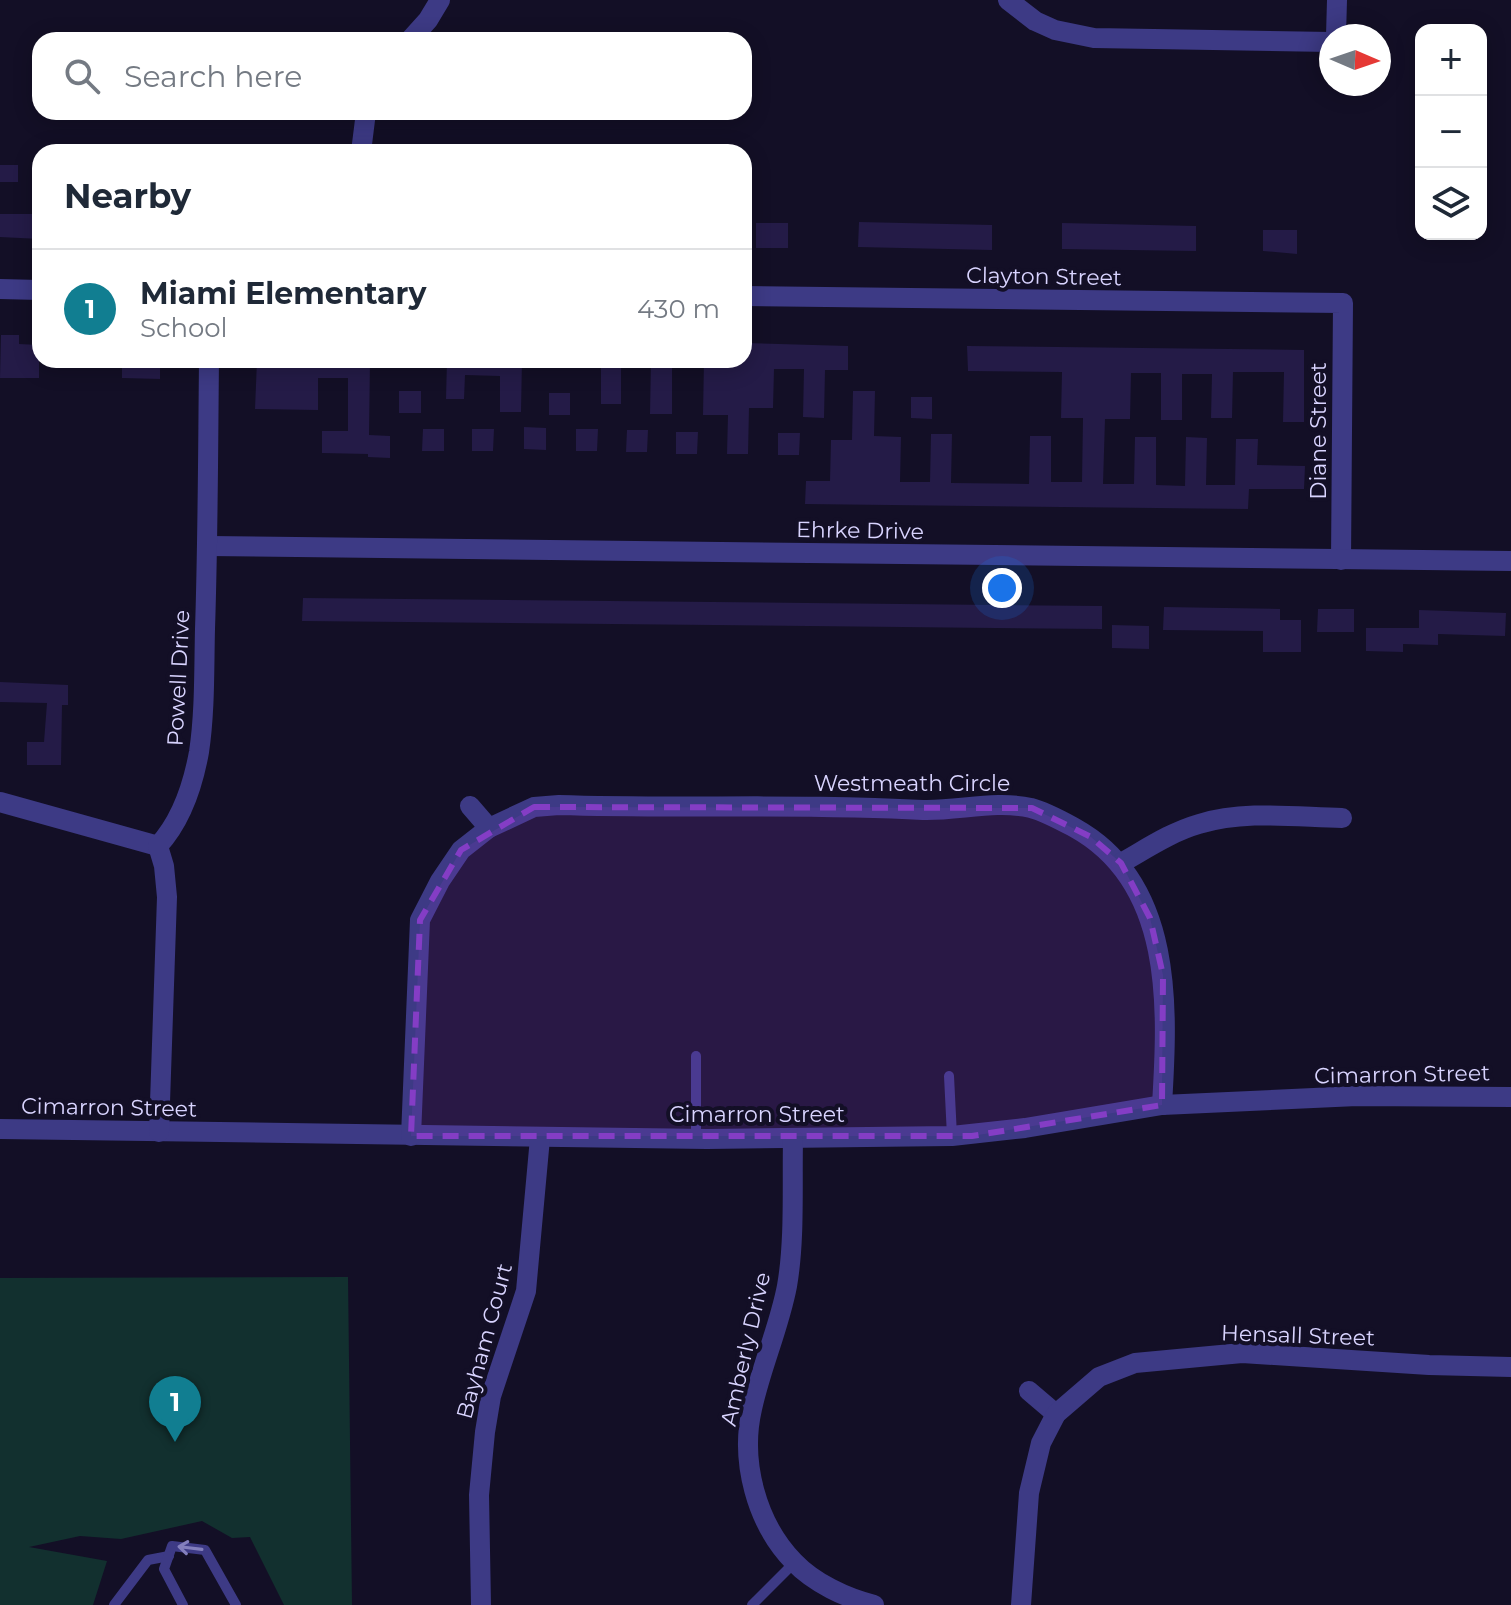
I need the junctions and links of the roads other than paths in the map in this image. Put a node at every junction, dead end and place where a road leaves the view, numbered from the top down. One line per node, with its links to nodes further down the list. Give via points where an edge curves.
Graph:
1 (440, 0): 5 (street)
2 (1008, 0): 6 (street, via 1045,26 1094,38)
3 (1337, 0): 4 (street)
4 (1336, 24)
5 (417, 32)
6 (1319, 42)
7 (365, 120): 8 (street)
8 (362, 144)
9 (0, 289): 10 (street)
10 (32, 290)
11 (752, 296): 12 (street, Clayton Street)
12 (1343, 303): 15 (street, Diane Street)
13 (209, 368): 14 (street, Powell Drive)
14 (208, 546): 15 (street, Ehrke Drive); 21 (street, Powell Drive, via 199,752 172,830)
15 (1341, 560): 16 (street, Ehrke Drive)
16 (1511, 561)
17 (0, 802): 21 (street)
18 (470, 806): 20 (street)
19 (1342, 818): 22 (street, via 1224,819 1177,832)
20 (489, 828): 22 (street, Westmeath Circle, via 534,807 559,805 927,810 1003,805 1032,808 1062,821); 29 (street, Westmeath Circle, via 461,850 420,920)
21 (158, 846): 28 (street, via 167,897)
22 (1121, 863): 26 (street, Westmeath Circle, via 1150,918 1163,975)
23 (696, 1056): 32 (lane)
24 (949, 1076): 30 (lane)
25 (1511, 1097): 26 (street, Cimarron Street, via 1357,1096)
26 (1162, 1105): 30 (street, Cimarron Street)
27 (0, 1129): 28 (street, Cimarron Street)
28 (159, 1132): 29 (street, Cimarron Street)
29 (411, 1136): 31 (street, Cimarron Street)
30 (952, 1136): 33 (street, Cimarron Street)
31 (540, 1138): 32 (street, Cimarron Street); 42 (street, Bayham Court, via 526,1291 491,1396 485,1432 479,1495)
32 (696, 1138): 33 (street, Cimarron Street)
33 (793, 1139): 38 (street, Amberly Drive, via 788,1282 751,1410 747,1455 762,1511)
34 (1511, 1367): 36 (street, Hensall Street, via 1242,1353 1150,1361 1099,1377)
35 (1029, 1391): 36 (street)
36 (1056, 1414): 45 (street, Hensall Street, via 1041,1443 1029,1493)
37 (169, 1556): 39 (lane, via 148,1560); 40 (lane, via 164,1569); 41 (lane, one-way to 37, via 205,1550 172,1546)
38 (794, 1563): 43 (lane); 44 (street, Amberly Drive, via 832,1589)
39 (114, 1605)
40 (183, 1605)
41 (236, 1605)
42 (481, 1605)
43 (752, 1605)
44 (874, 1605)
45 (1021, 1605)

